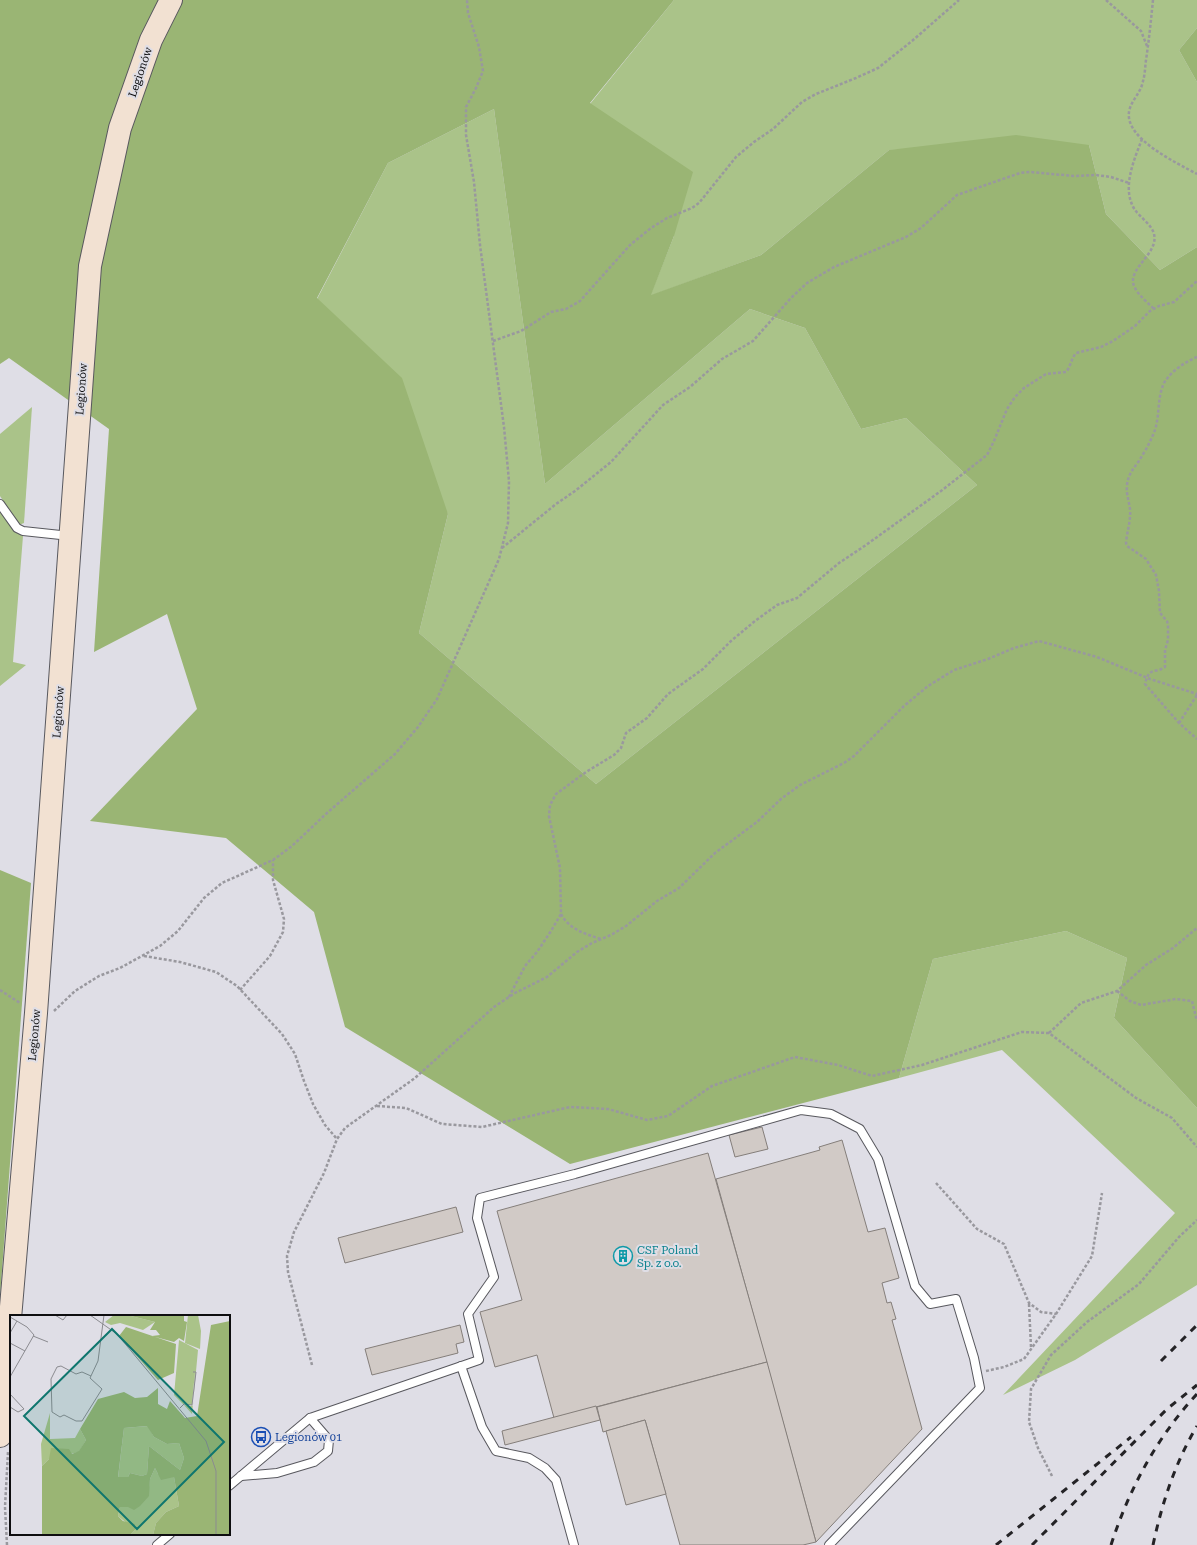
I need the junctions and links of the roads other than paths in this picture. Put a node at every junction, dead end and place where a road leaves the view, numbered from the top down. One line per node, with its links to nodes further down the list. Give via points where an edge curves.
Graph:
1 (171, 0): 3 (street, Legionów, via 151,40 120,128 90,266)
2 (0, 504): 3 (lane, via 17,528 23,531)
3 (71, 536): 4 (street, Legionów)
4 (13, 1315)
5 (10, 1362): 8 (street, Legionów)
6 (461, 1366): 7 (lane); 13 (lane, via 482,1427 496,1451 529,1458 545,1468 556,1480); 14 (lane, via 479,1360 468,1314 494,1277 477,1218 480,1198 801,1110 831,1114 860,1129 878,1159 915,1286 930,1304 956,1299 980,1388)
7 (310, 1418): 9 (lane); 9 (lane, via 329,1440 328,1451 314,1462 284,1471)
8 (4, 1442)
9 (242, 1476): 10 (lane)
10 (230, 1485)
11 (169, 1535): 12 (lane)
12 (157, 1545)
13 (574, 1545)
14 (829, 1545)

